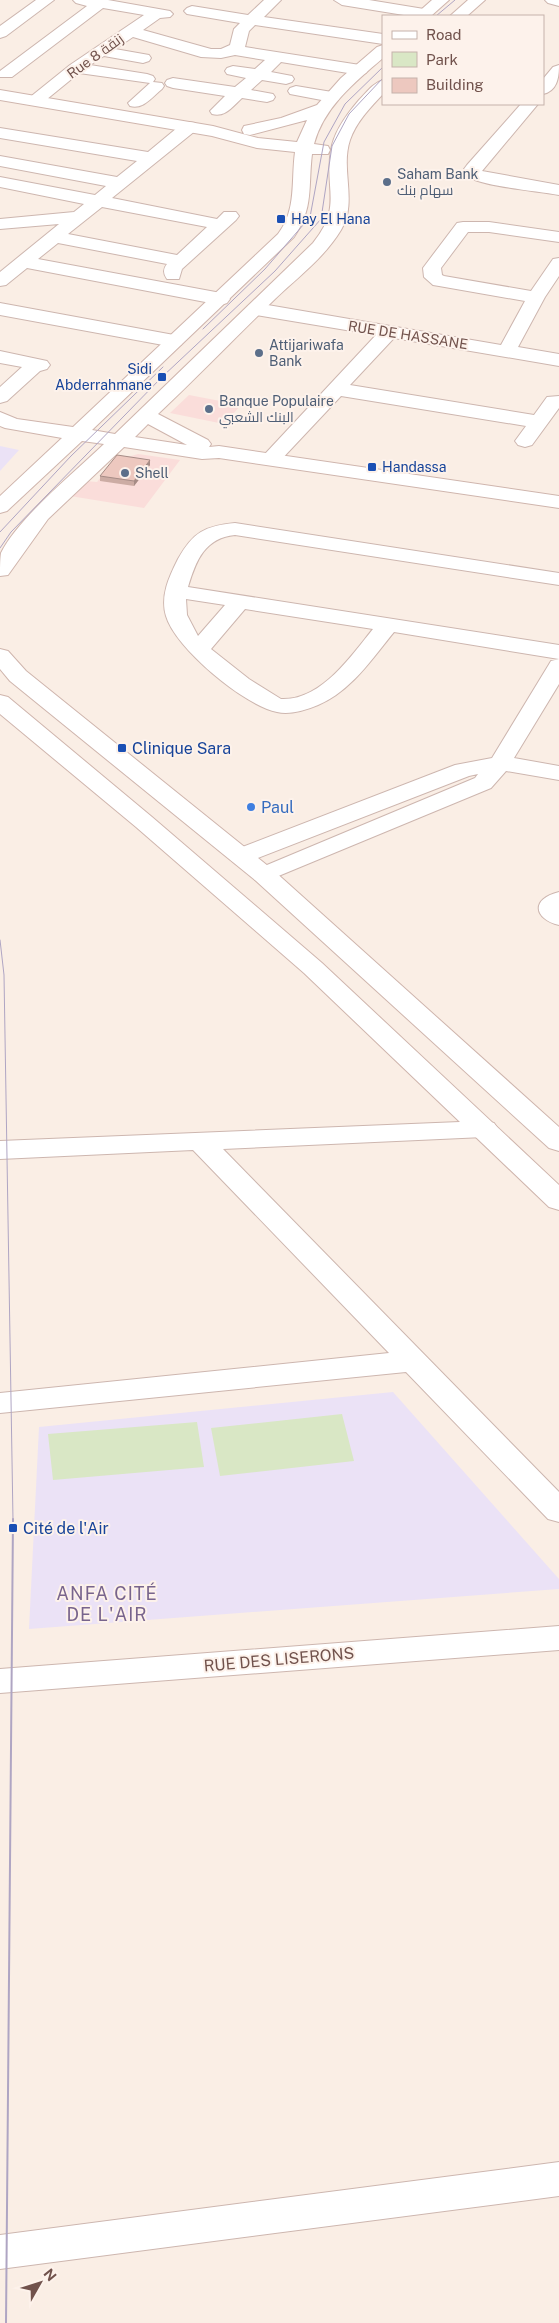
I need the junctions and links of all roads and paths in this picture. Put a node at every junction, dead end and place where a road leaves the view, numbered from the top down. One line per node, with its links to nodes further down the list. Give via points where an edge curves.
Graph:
1 (46, 0): 17 (street)
2 (81, 0): 10 (street)
3 (208, 0): 12 (street)
4 (273, 0): 15 (street)
5 (342, 0): 13 (street)
6 (441, 0): 13 (street)
7 (477, 0): 14 (street)
8 (553, 0): 9 (street)
9 (559, 1)
10 (100, 3): 11 (street); 29 (street)
11 (157, 13): 12 (street); 16 (street, Rue 8 زنقة)
12 (187, 13): 15 (street)
13 (423, 15)
14 (459, 15)
15 (251, 20): 18 (street); 19 (street, via 242,29)
16 (129, 31): 20 (street, Rue 8 زنقة); 22 (street)
17 (0, 34)
18 (382, 39)
19 (233, 50): 22 (street); 23 (street)
20 (100, 51): 24 (street); 25 (street, Rue 8 زنقة)
21 (382, 51): 27 (street)
22 (196, 52): 31 (street)
23 (278, 57): 27 (street); 30 (street)
24 (143, 58)
25 (76, 68): 31 (street); 37 (street, Rue 8 زنقة)
26 (233, 70): 30 (street)
27 (360, 70): 39 (street)
28 (559, 70): 33 (street)
29 (6, 74)
30 (258, 75): 34 (street); 39 (street, via 291,85)
31 (166, 76): 34 (street); 38 (street)
32 (382, 86): 48 (street, via 360,110)
33 (549, 87)
34 (238, 93): 36 (street); 41 (street)
35 (0, 95): 37 (street)
36 (267, 97)
37 (35, 101): 42 (street)
38 (136, 103)
39 (328, 103): 43 (street, via 286,122); 45 (street)
40 (529, 105): 54 (street, via 473,169 474,174)
41 (218, 111)
42 (189, 127): 44 (street); 50 (street)
43 (250, 130): 44 (street); 45 (street)
44 (213, 131): 49 (street, via 257,143)
45 (310, 132): 48 (street); 49 (street)
46 (0, 133): 50 (street)
47 (0, 139): 50 (street)
48 (341, 143): 49 (street); 70 (street, via 341,201 333,228 313,253)
49 (304, 149): 68 (street, via 303,198 298,216 276,247)
50 (148, 161): 53 (street)
51 (2, 164): 53 (street)
52 (0, 182): 55 (street)
53 (120, 183): 55 (street)
54 (559, 190)
55 (99, 200): 57 (street); 59 (street)
56 (235, 211): 59 (street)
57 (78, 217): 58 (street); 60 (street)
58 (0, 224)
59 (222, 225): 62 (street)
60 (54, 237): 62 (street); 63 (street)
61 (559, 237): 67 (street, via 468,226 460,228 432,268 433,277 445,283)
62 (181, 261): 66 (street, via 173,268 172,280)
63 (23, 262): 65 (street); 66 (street)
64 (558, 265): 67 (street)
65 (0, 281)
66 (162, 288): 68 (street)
67 (536, 297): 73 (street)
68 (221, 299): 72 (street)
69 (0, 309): 72 (street)
70 (256, 309): 71 (street, RUE DE HASSANE); 79 (street)
71 (388, 332): 73 (street, RUE DE HASSANE); 76 (street)
72 (174, 341): 82 (street)
73 (507, 351): 75 (street, RUE DE HASSANE)
74 (0, 357): 77 (street, via 38,364)
75 (559, 360)
76 (336, 388): 81 (street); 87 (street)
77 (0, 397)
78 (554, 401): 81 (street)
79 (147, 416): 83 (street); 85 (street)
80 (0, 417): 82 (street, via 12,424)
81 (539, 422): 84 (street)
82 (82, 431): 83 (street); 89 (street)
83 (123, 438): 85 (street); 86 (street, via 202,453); 90 (street, via 41,516)
84 (525, 441)
85 (201, 444): 86 (street)
86 (220, 452): 87 (street)
87 (271, 459): 88 (street)
88 (559, 502)
89 (0, 507)
90 (0, 570)
91 (559, 579): 92 (street, via 235,529 202,538)
92 (175, 591): 93 (street); 95 (street, via 177,617 187,636)
93 (240, 602): 94 (street); 95 (street)
94 (388, 625): 95 (street, via 335,686 322,695 287,706 267,702); 96 (street)
95 (200, 648)
96 (559, 652)
97 (0, 657): 102 (street)
98 (559, 666): 100 (street)
99 (0, 702): 104 (street, via 313,968)
100 (500, 763): 101 (street); 102 (street, via 463,770); 103 (street, via 483,783)
101 (559, 773)
102 (241, 856): 103 (street)
103 (264, 875): 106 (street)
104 (484, 1129): 105 (street); 108 (street)
105 (200, 1141): 107 (street); 109 (street)
106 (559, 1142)
107 (0, 1150)
108 (559, 1201)
109 (414, 1361): 110 (street); 111 (street)
110 (0, 1403)
111 (559, 1511)
112 (559, 1638): 113 (street, RUE DES LISERONS)
113 (0, 1681)
114 (559, 2179): 115 (street)
115 (0, 2252)

